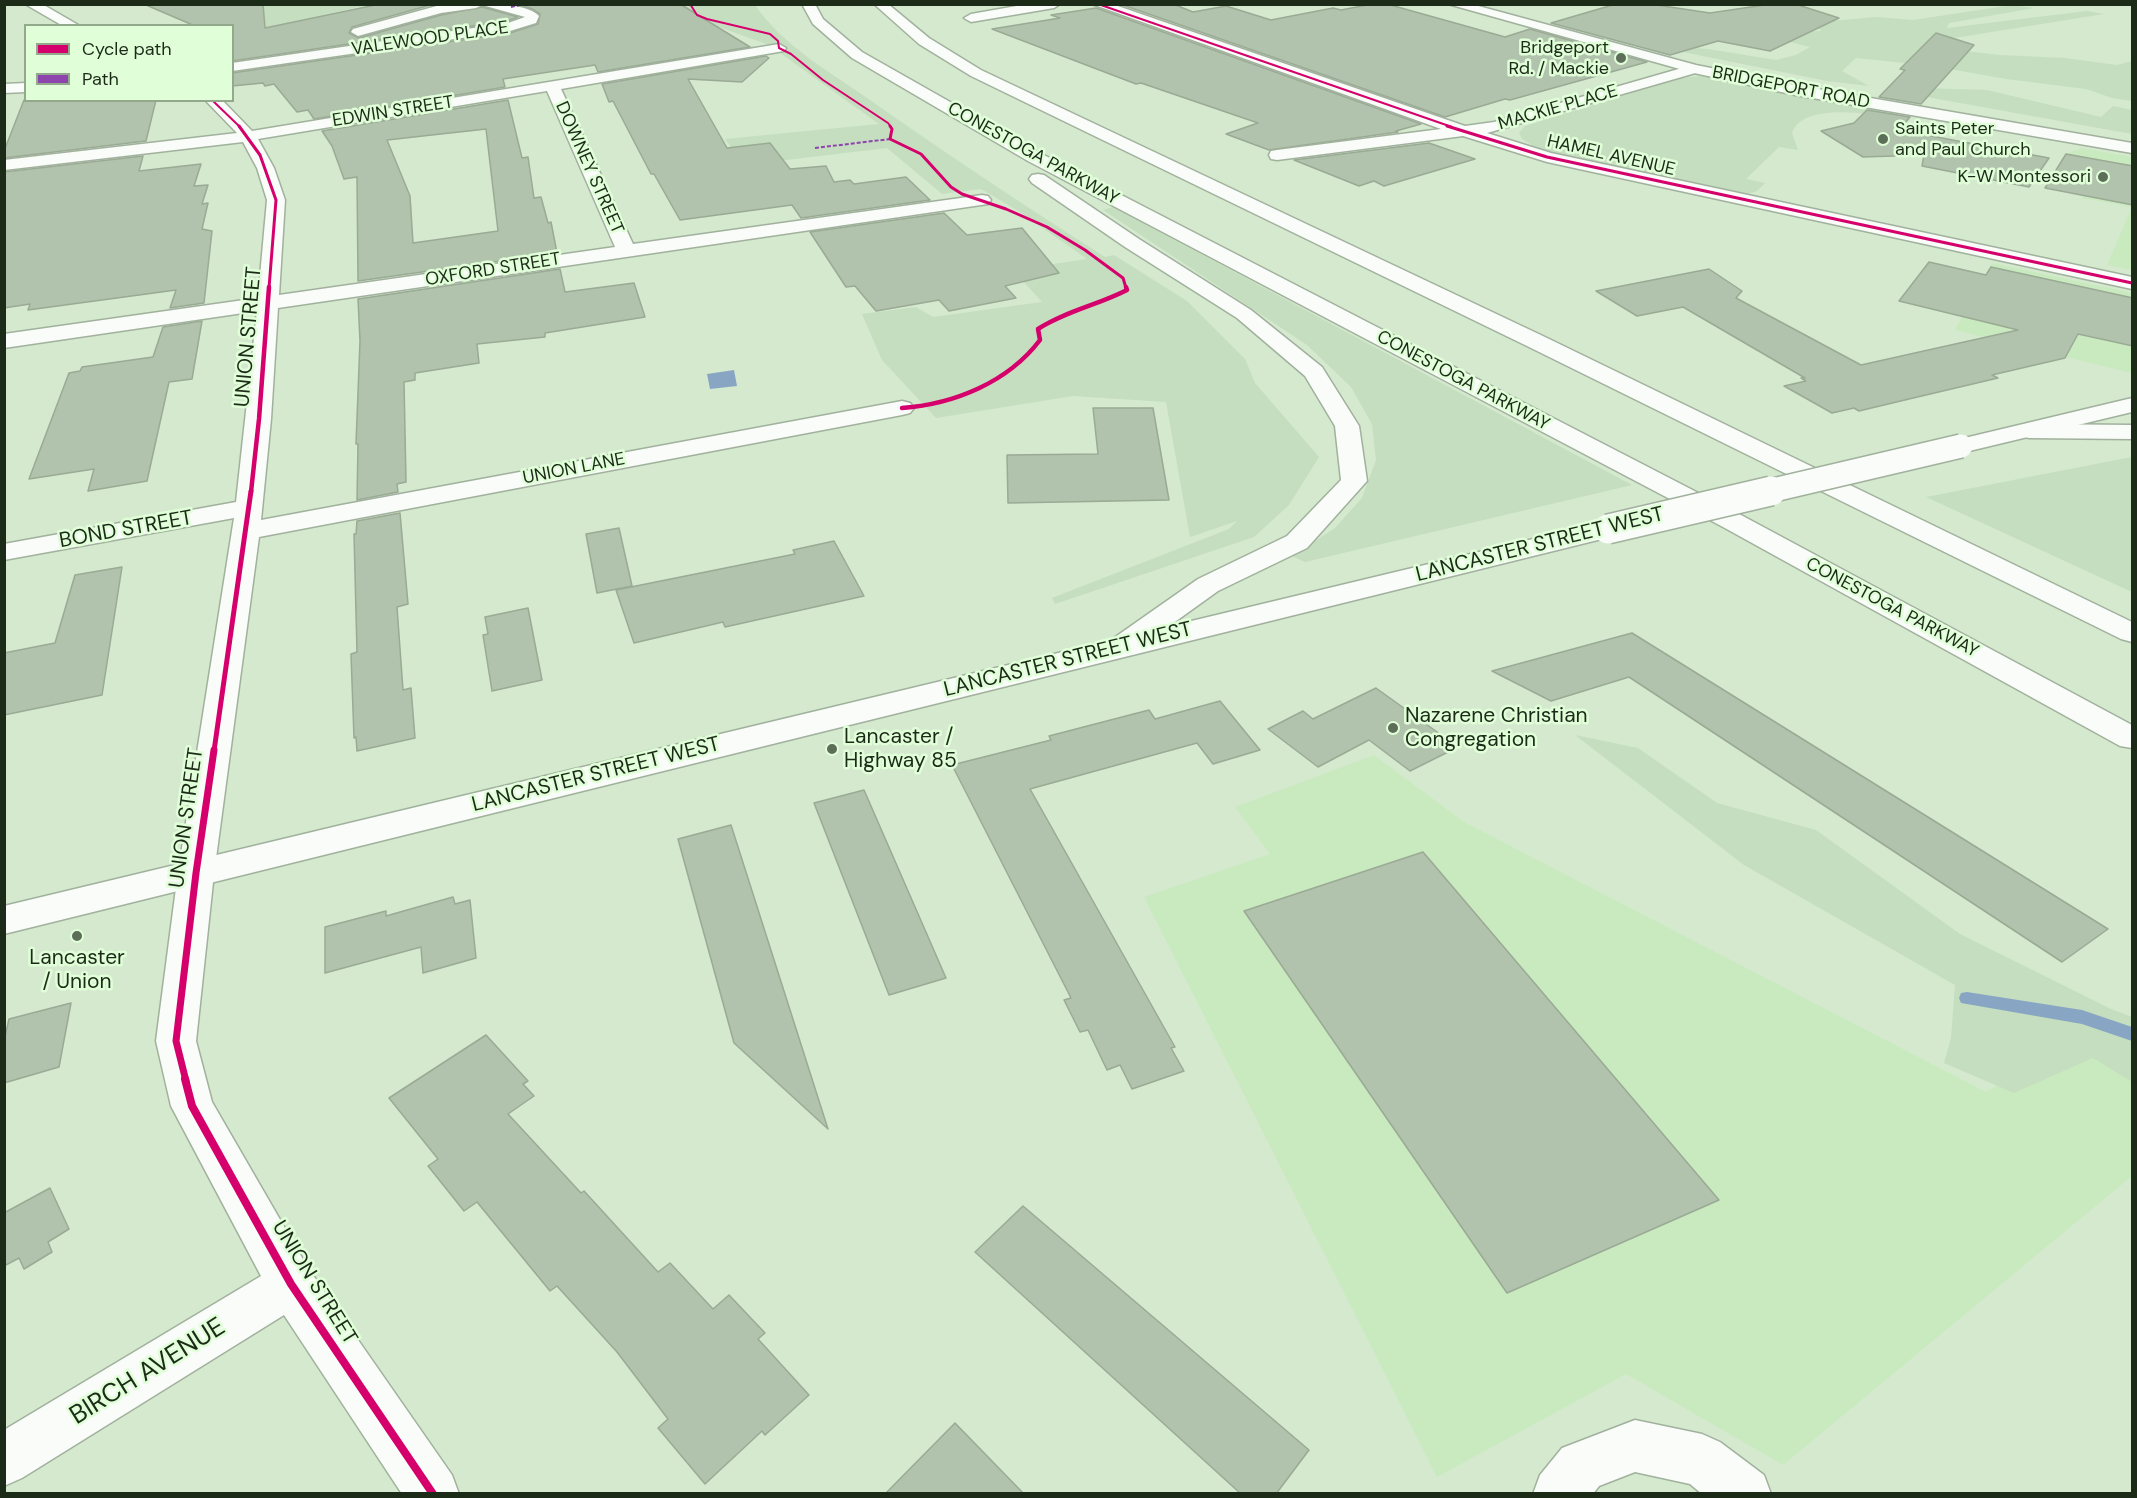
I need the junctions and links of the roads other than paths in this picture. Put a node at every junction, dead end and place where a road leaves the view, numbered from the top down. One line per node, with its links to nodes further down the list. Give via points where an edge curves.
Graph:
1 (31, 4): 10 (main road)
2 (476, 4): 12 (main road, VALEWOOD PLACE, via 440,9)
3 (488, 4): 12 (main road, VALEWOOD PLACE, via 528,12 531,20 499,29)
4 (808, 4): 18 (main road, CONESTOGA PARKWAY, via 818,21 857,55)
5 (880, 4): 30 (main road, via 924,41 976,73)
6 (1053, 4): 9 (main road)
7 (1098, 4): 20 (main road, HAMEL AVENUE)
8 (1454, 4): 14 (main road, BRIDGEPORT ROAD)
9 (971, 18)
10 (70, 24)
11 (779, 48): 15 (main road, EDWIN STREET)
12 (277, 59): 13 (main road, VALEWOOD PLACE)
13 (234, 67)
14 (1694, 69): 20 (main road, MACKIE PLACE, via 1496,127); 22 (main road, BRIDGEPORT ROAD)
15 (552, 86): 21 (main road, EDWIN STREET); 26 (main road, DOWNEY STREET)
16 (24, 87): 17 (main road)
17 (4, 89)
18 (923, 94): 39 (main road, via 953,121 1244,314 1314,372 1347,426 1354,481 1297,542 1208,585); 40 (main road, CONESTOGA PARKWAY, via 1034,157 1732,521)
19 (214, 102): 21 (main road, UNION STREET)
20 (1465, 132): 23 (main road, MACKIE PLACE); 27 (main road, HAMEL AVENUE, via 1546,157 1649,181)
21 (250, 136): 24 (main road, EDWIN STREET); 28 (main road, UNION STREET, via 267,168 276,200)
22 (2133, 148)
23 (1277, 155)
24 (4, 165)
25 (982, 200): 26 (main road, OXFORD STREET)
26 (626, 250): 28 (main road, OXFORD STREET)
27 (2133, 284)
28 (269, 303): 29 (main road, OXFORD STREET); 35 (main road, UNION STREET)
29 (4, 341)
30 (1537, 342): 37 (main road, via 1681,403); 38 (main road)
31 (2133, 405): 33 (main road, LANCASTER STREET WEST)
32 (902, 408): 35 (main road, UNION LANE)
33 (2029, 431): 34 (main road); 39 (main road, LANCASTER STREET WEST, bridge)
34 (2133, 432)
35 (247, 520): 36 (main road, BOND STREET); 41 (main road, UNION STREET)
36 (4, 552)
37 (2133, 610)
38 (2133, 633)
39 (1122, 646): 41 (main road, LANCASTER STREET WEST)
40 (2133, 738)
41 (195, 873): 42 (main road, LANCASTER STREET WEST); 43 (main road, UNION STREET, via 176,1041 192,1107)
42 (4, 920)
43 (291, 1284): 44 (main road, BIRCH AVENUE); 45 (main road, UNION STREET)
44 (4, 1460)
45 (433, 1494)
46 (1558, 1494): 47 (main road, via 1581,1467 1635,1446 1702,1460)
47 (1745, 1494)

